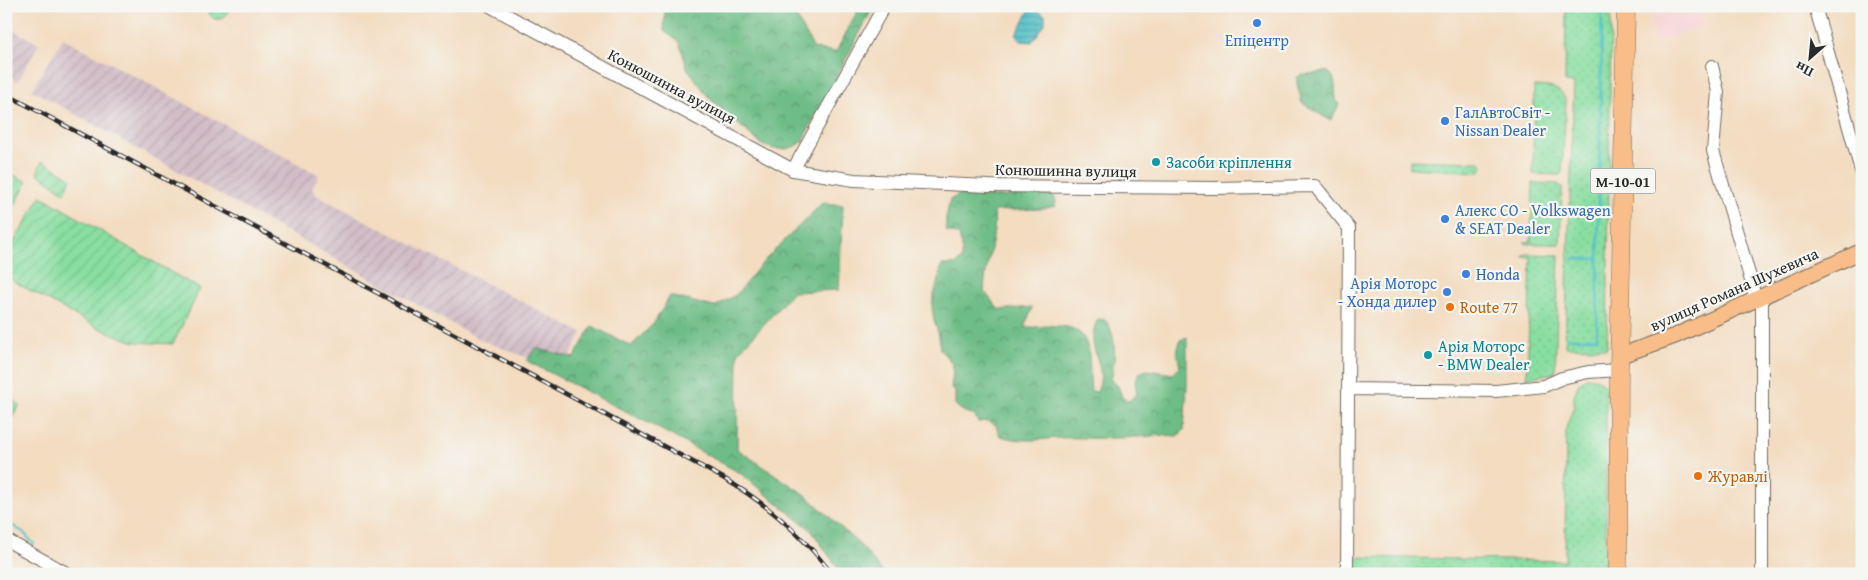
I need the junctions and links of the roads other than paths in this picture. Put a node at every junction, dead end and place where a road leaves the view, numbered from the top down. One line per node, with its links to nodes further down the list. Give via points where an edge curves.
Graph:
1 (490, 6): 6 (street, Конюшинна вулиця)
2 (884, 6): 6 (street)
3 (1626, 6): 10 (highway, М-10-01)
4 (1815, 6): 7 (street)
5 (1712, 66): 9 (street, via 1718,92 1713,151)
6 (793, 170): 11 (street, Конюшинна вулиця, via 854,180 989,186 1315,186 1349,228)
7 (1862, 174)
8 (1862, 252): 9 (main road, вулиця Романа Шухевича)
9 (1759, 298): 10 (main road, вулиця Романа Шухевича); 16 (street)
10 (1619, 363): 11 (street, via 1544,386 1496,391); 15 (highway, М-10-01)
11 (1348, 388): 14 (street)
12 (6, 540): 13 (street)
13 (68, 574)
14 (1347, 574)
15 (1618, 574)
16 (1762, 574)

